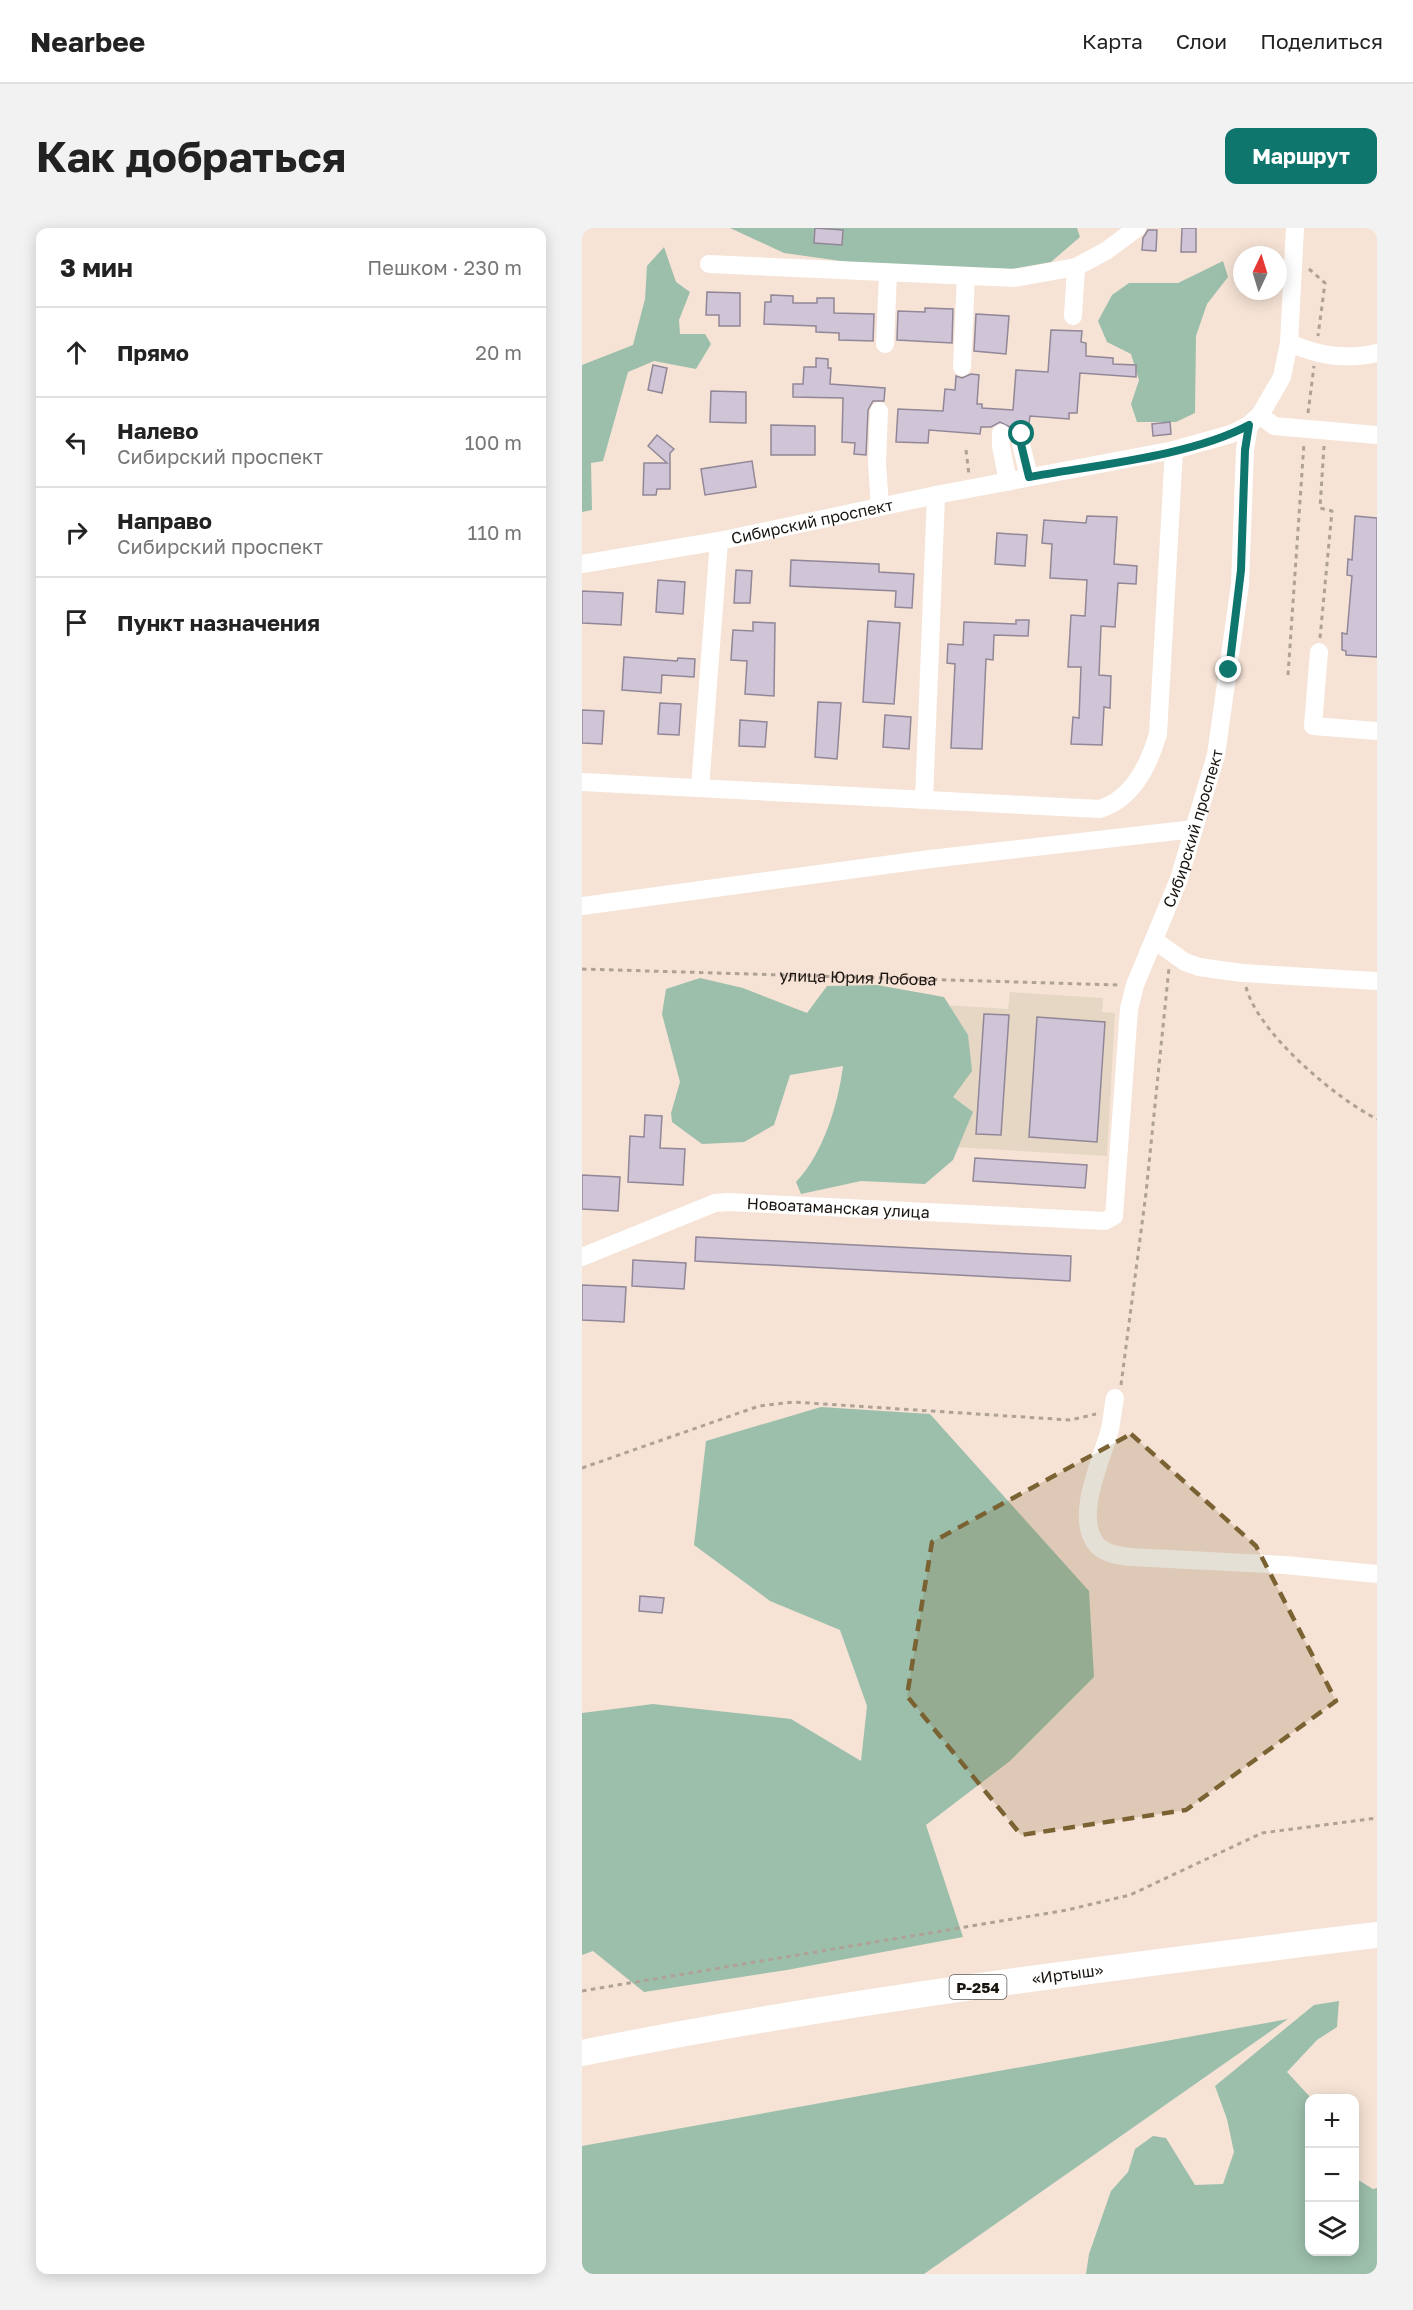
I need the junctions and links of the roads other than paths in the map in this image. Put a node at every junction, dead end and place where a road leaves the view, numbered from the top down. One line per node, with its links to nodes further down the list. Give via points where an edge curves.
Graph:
1 (1137, 228): 4 (street)
2 (1295, 228): 8 (street, Сибирский проспект)
3 (709, 264): 5 (street)
4 (1076, 267): 6 (street, via 1015,278); 7 (street)
5 (888, 273): 6 (street); 9 (street)
6 (966, 276): 11 (street)
7 (1073, 316)
8 (1289, 343): 10 (street, via 1335,358); 13 (street, Сибирский проспект, via 1282,377)
9 (885, 344)
10 (1377, 353)
11 (962, 367)
12 (879, 411): 21 (street)
13 (1254, 420): 16 (street, via 1312,437); 17 (street, Сибирский проспект, via 1232,434); 29 (street, Сибирский проспект, via 1245,450 1241,570 1226,699 1216,756)
14 (1001, 433): 19 (street)
15 (1022, 434): 18 (street)
16 (1377, 435)
17 (1174, 450): 18 (street, Сибирский проспект); 28 (street, via 1158,734 1133,785 1120,801 1100,809)
18 (1029, 477): 19 (street, Сибирский проспект)
19 (1008, 482): 20 (street, Сибирский проспект)
20 (936, 495): 21 (street, Сибирский проспект); 28 (street)
21 (880, 507): 22 (street, Сибирский проспект)
22 (719, 541): 23 (street, Сибирский проспект); 27 (street)
23 (582, 564)
24 (1319, 652): 25 (street, via 1313,726)
25 (1377, 731)
26 (582, 782): 27 (street)
27 (700, 788): 28 (street)
28 (924, 800)
29 (1194, 830): 30 (street, via 930,859); 31 (street, Сибирский проспект)
30 (582, 906)
31 (1154, 940): 32 (street, via 1199,967); 33 (street, Сибирский проспект, via 1129,1009 1116,1202 1114,1216)
32 (1377, 981)
33 (1105, 1221): 34 (street, Новоатаманская улица, via 728,1202 715,1203)
34 (582, 1257)
35 (1115, 1398): 36 (street, via 1088,1518 1094,1541 1106,1553)
36 (1377, 1574)
37 (1377, 1935): 38 (highway, «Иртыш» / Р-254, via 1053,1975 785,2016)
38 (582, 2053)

